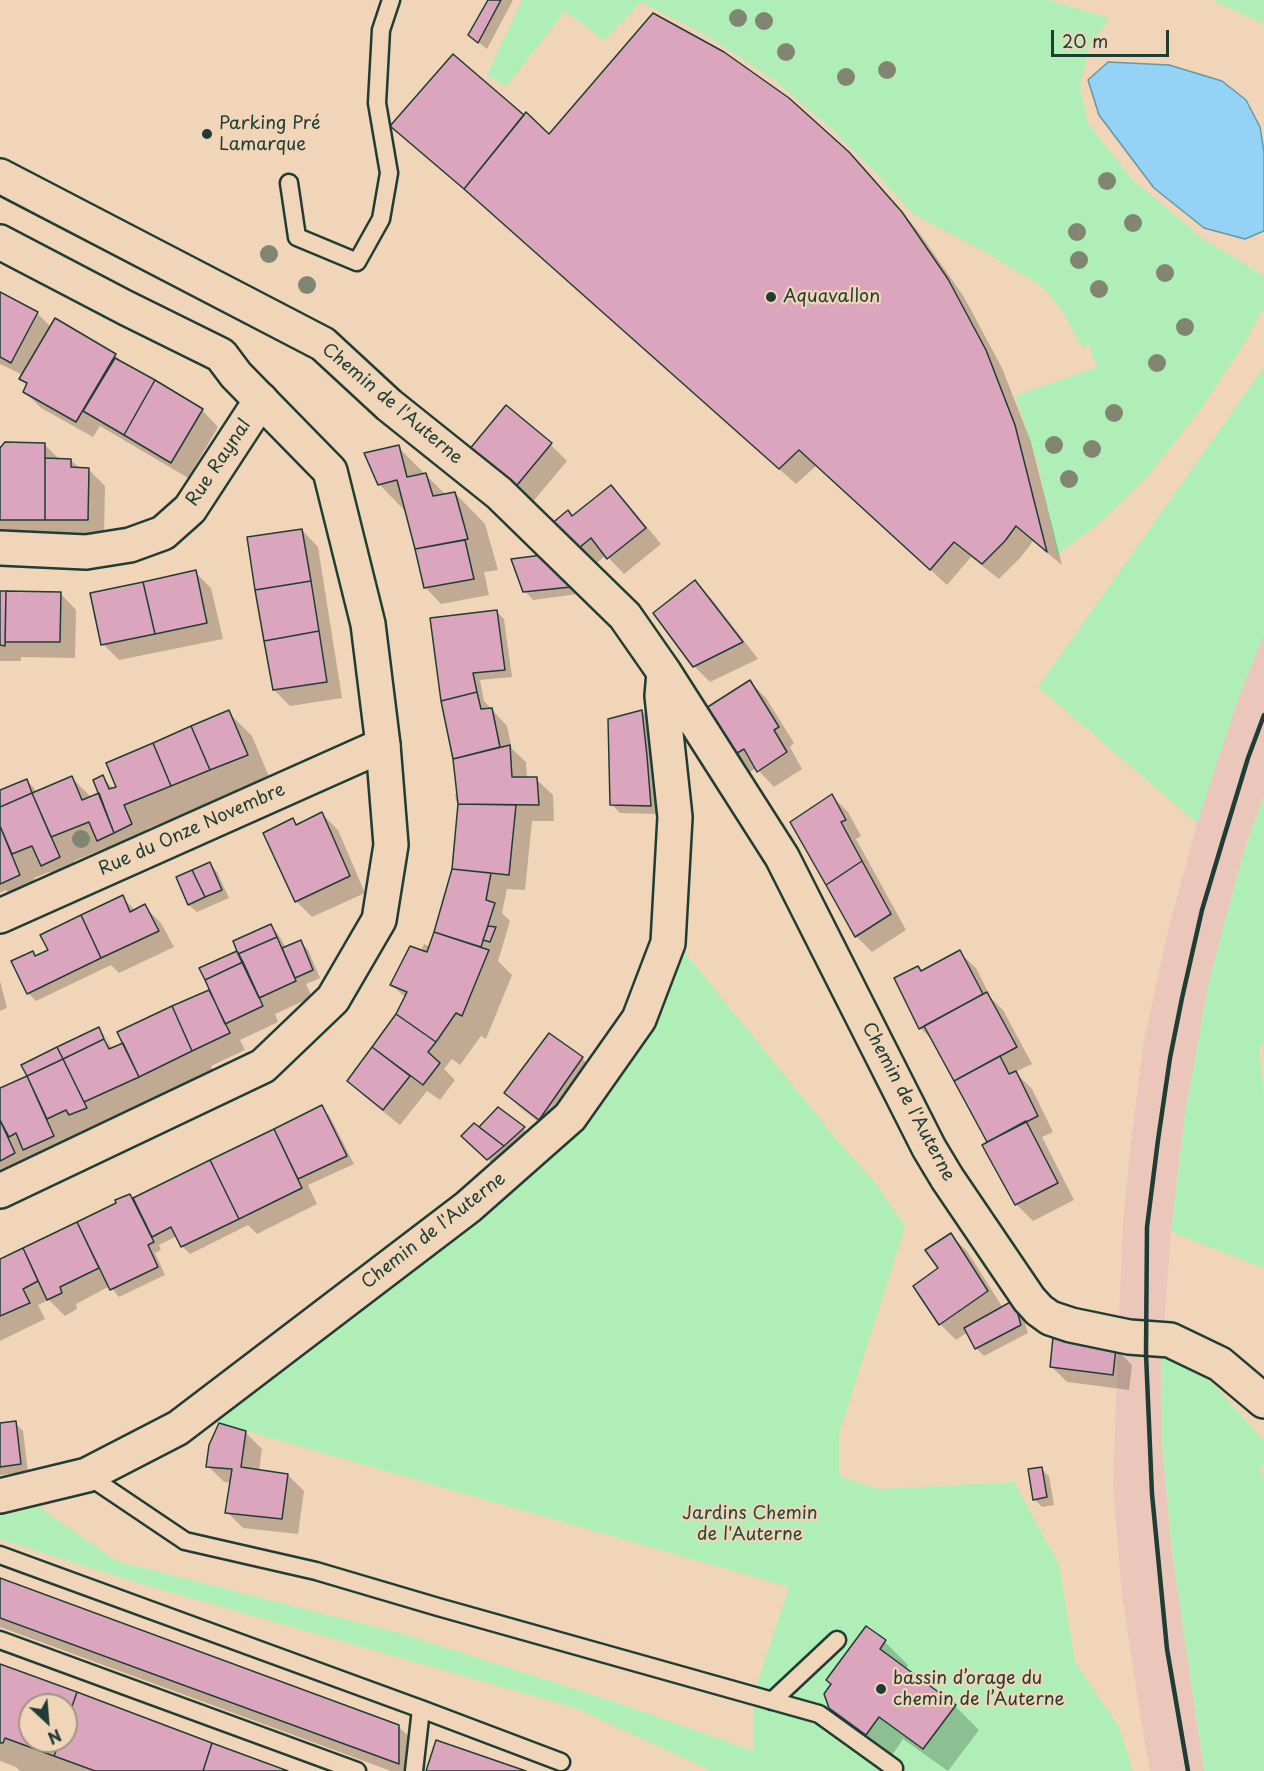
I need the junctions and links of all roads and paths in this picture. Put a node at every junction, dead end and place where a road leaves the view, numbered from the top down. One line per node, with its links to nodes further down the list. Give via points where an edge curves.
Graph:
1 (391, 0): 3 (lane, via 381,30 376,103 388,173 381,219 357,262 297,237)
2 (0, 176): 7 (street, Chemin de l'Auterne, via 323,345 389,405 499,493 625,616)
3 (289, 183)
4 (0, 242): 5 (street, via 221,355)
5 (261, 400): 6 (street, Rue Raynal, via 190,509 163,533 130,546 86,552); 8 (street, via 330,471 368,624)
6 (0, 549)
7 (664, 672): 11 (street, Chemin de l'Auterne, via 782,857 941,1168 1029,1299 1050,1318 1071,1325 1129,1337 1170,1340 1220,1364); 12 (street, Chemin de l'Auterne, via 662,696 675,817 668,943 639,1019 570,1117 468,1207 178,1428)
8 (383, 745): 9 (street, Rue du Onze Novembre); 10 (street, via 391,845 379,920 333,999 263,1066)
9 (0, 916)
10 (0, 1191)
11 (1264, 1401)
12 (87, 1474): 13 (street, Chemin de l'Auterne); 17 (lane, via 185,1541 316,1570)
13 (0, 1496)
14 (0, 1555): 18 (lane)
15 (0, 1640): 21 (lane)
16 (837, 1640): 17 (lane)
17 (772, 1701): 20 (lane, via 819,1714)
18 (421, 1709): 19 (lane); 22 (lane)
19 (561, 1762)
20 (894, 1768)
21 (357, 1771)
22 (414, 1771)

